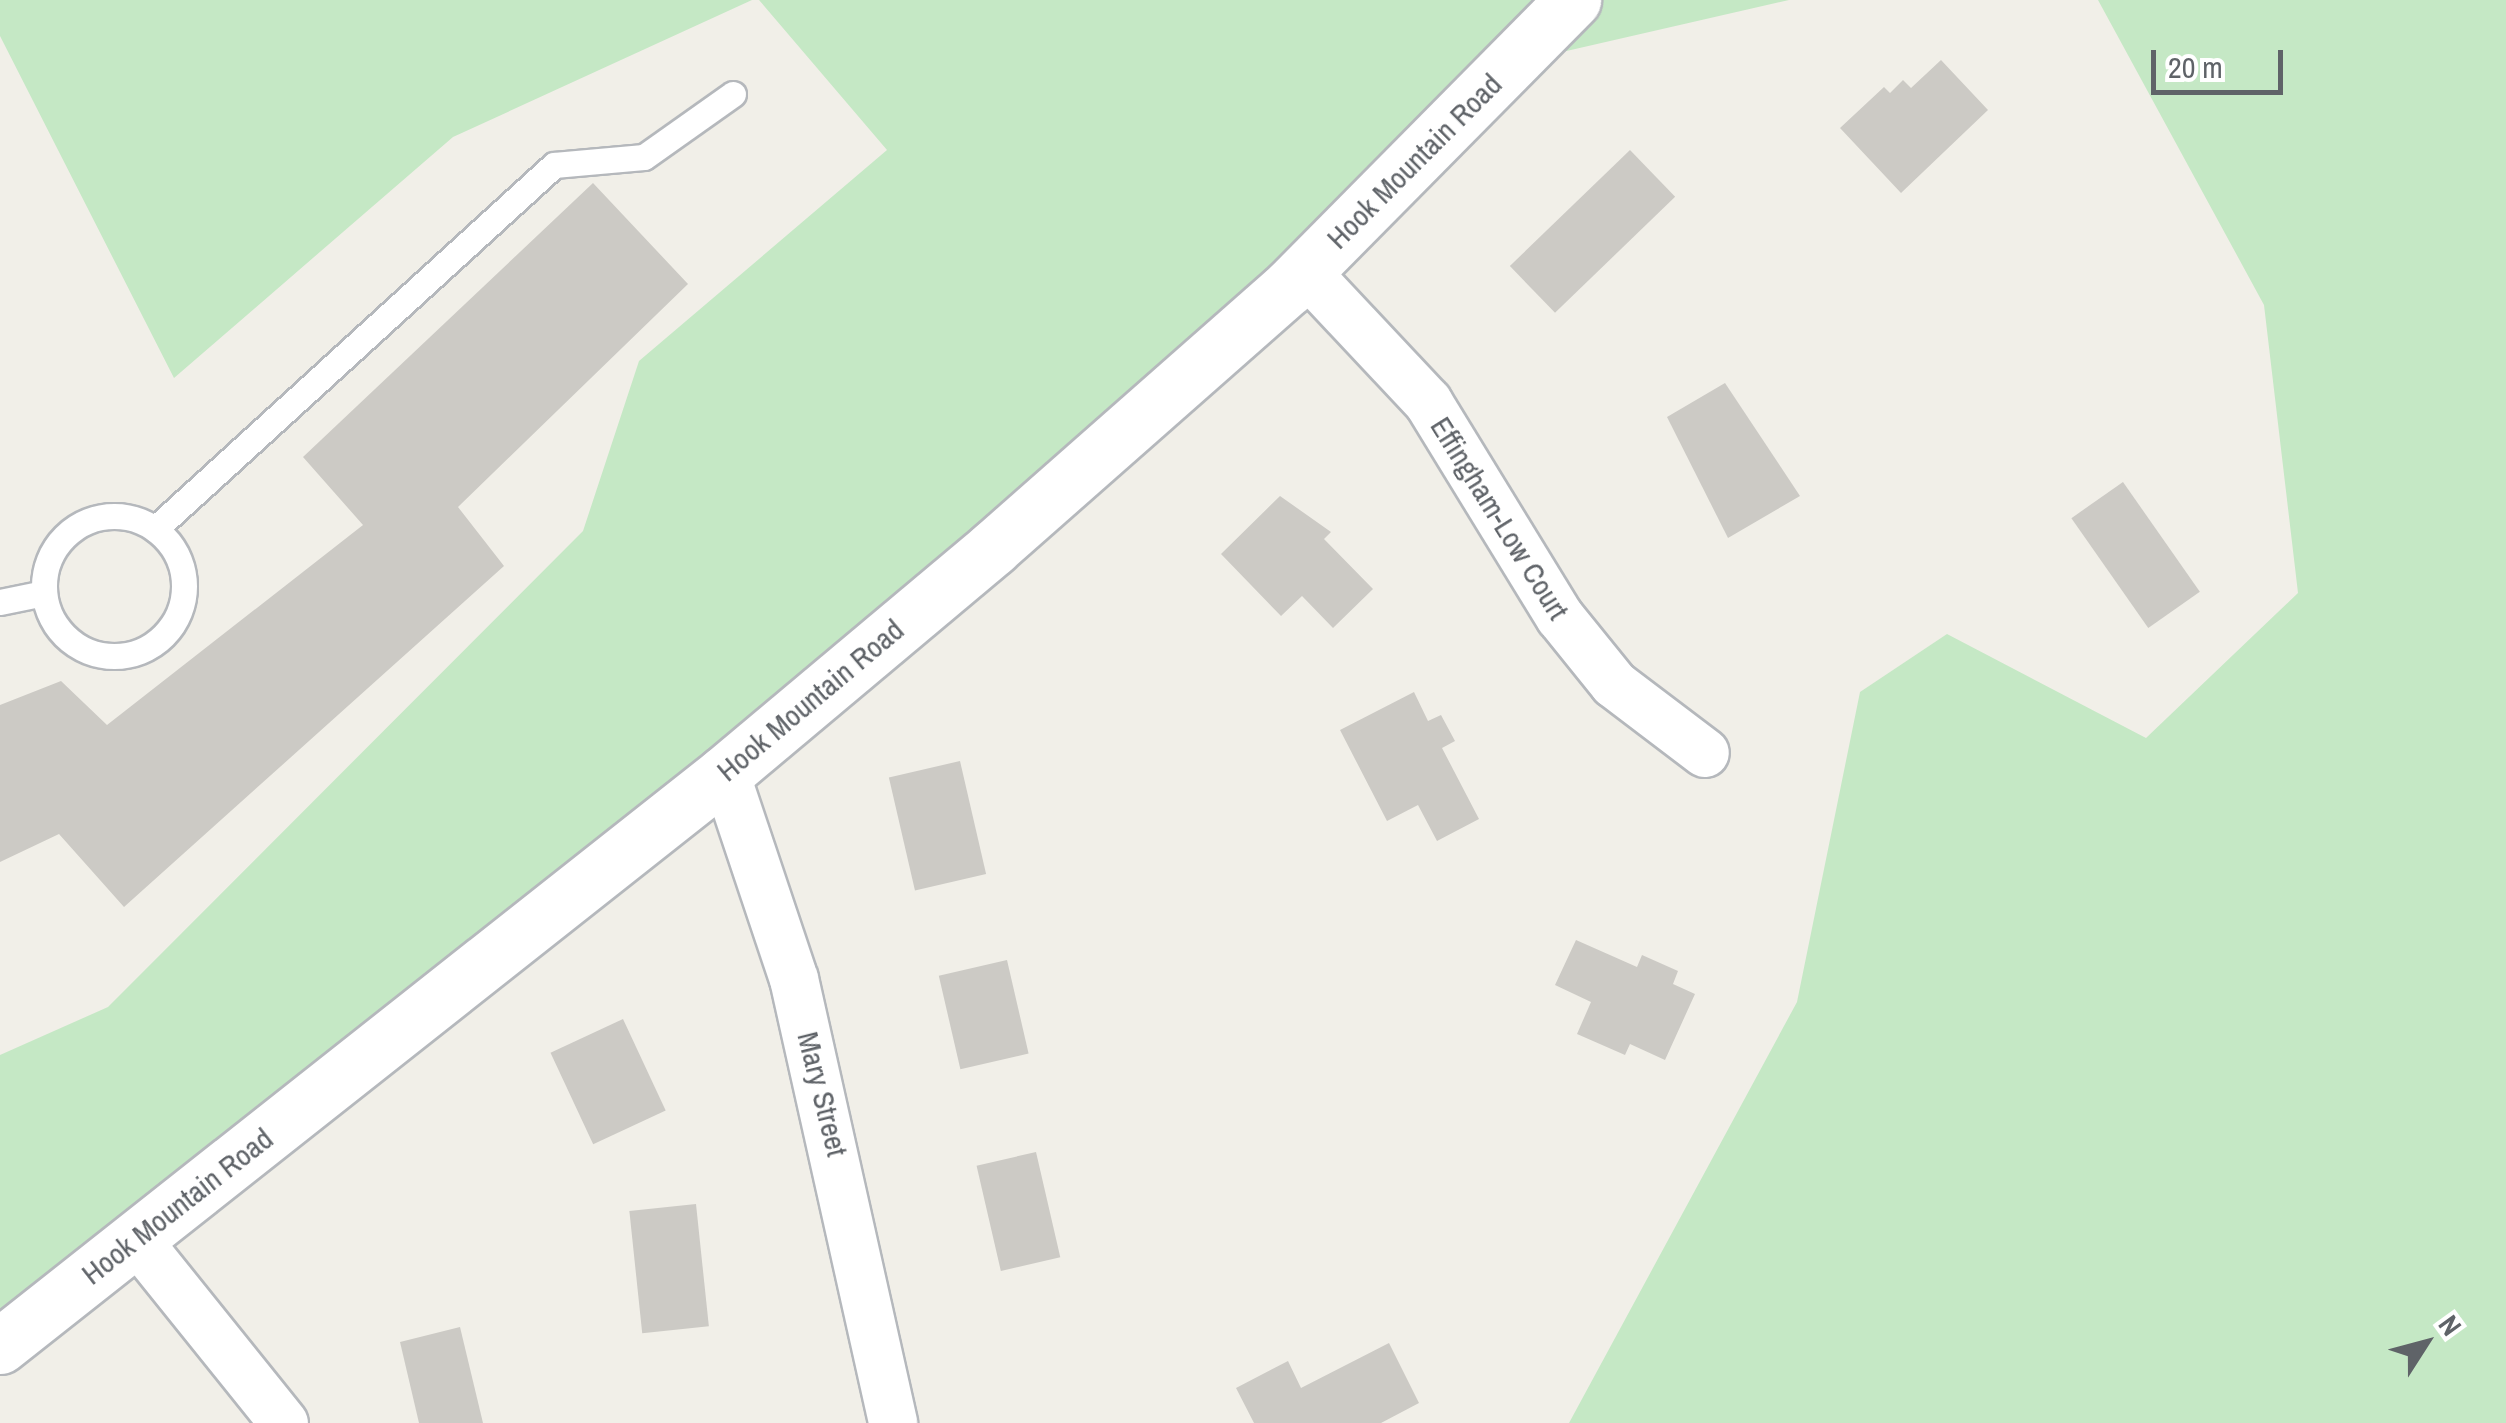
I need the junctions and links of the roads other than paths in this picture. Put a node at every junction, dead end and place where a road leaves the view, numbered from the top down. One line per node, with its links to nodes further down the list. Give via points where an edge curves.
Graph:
1 (1572, 0): 3 (street, Hook Mountain Road)
2 (732, 94): 4 (lane, via 644,157 554,165)
3 (1305, 270): 7 (street, Effingham-Low Court, via 1428,402 1560,618 1603,670); 8 (street, Hook Mountain Road)
4 (155, 529): 5 (lane, via 134,518 89,520 54,548); 5 (lane, via 171,546 184,590 172,622 149,646 104,656 82,648 64,635)
5 (44, 593): 6 (lane)
6 (0, 602)
7 (1705, 753)
8 (725, 772): 9 (street, Hook Mountain Road); 12 (street, Mary Street, via 798,998)
9 (136, 1239): 10 (street, Hook Mountain Road); 11 (street)
10 (0, 1346)
11 (284, 1423)
12 (894, 1423)

